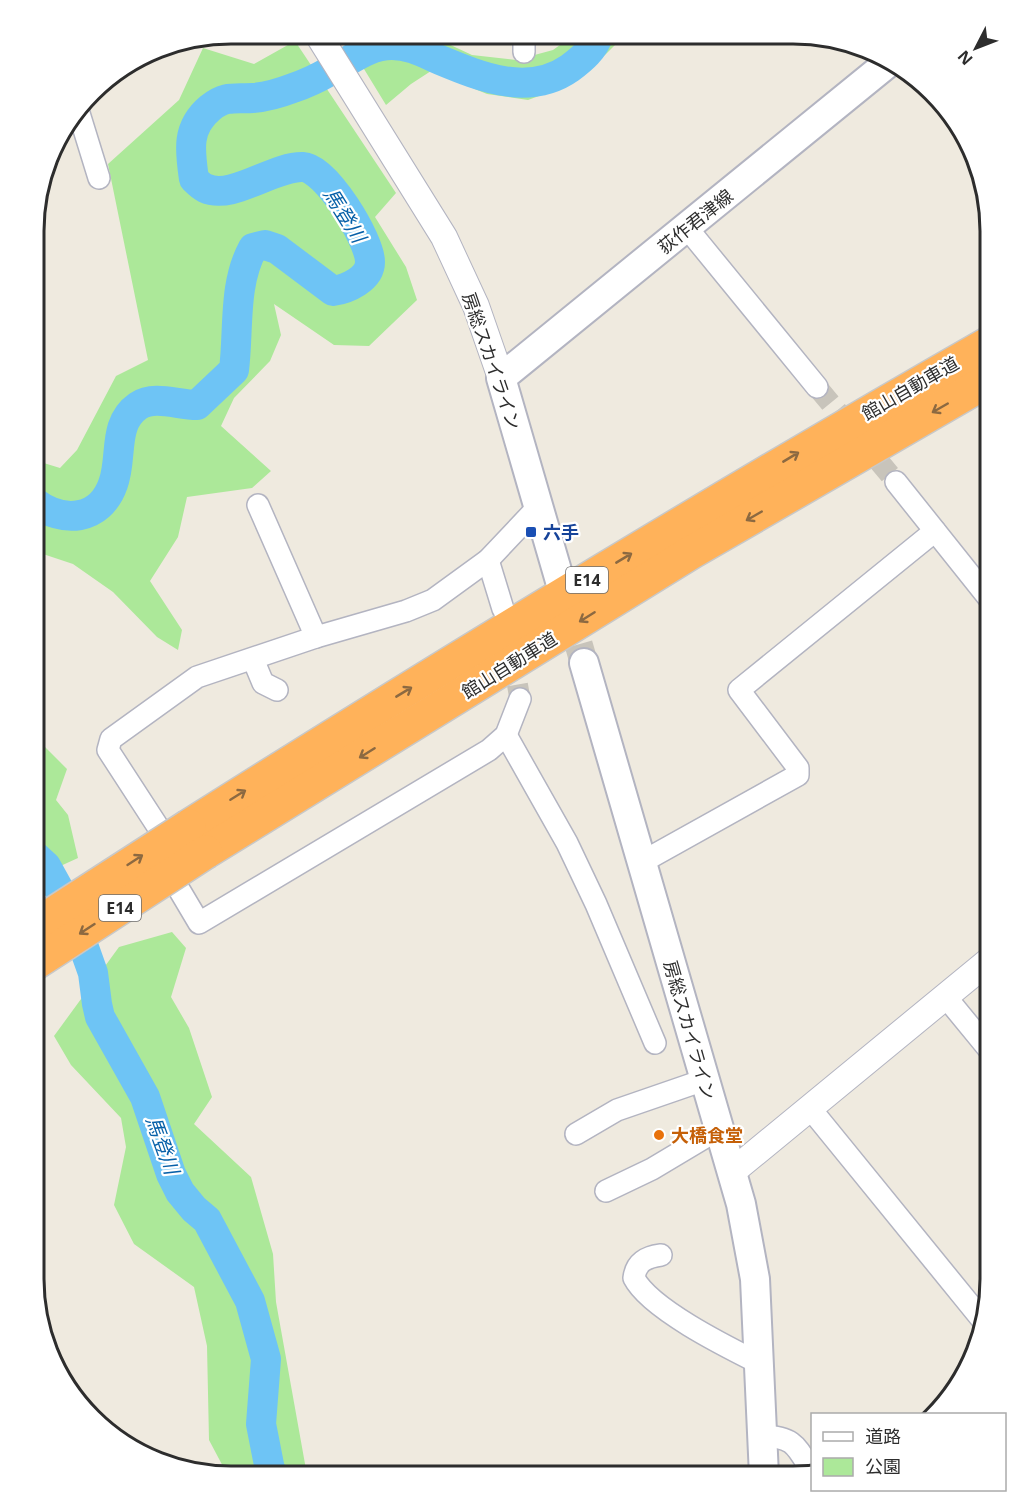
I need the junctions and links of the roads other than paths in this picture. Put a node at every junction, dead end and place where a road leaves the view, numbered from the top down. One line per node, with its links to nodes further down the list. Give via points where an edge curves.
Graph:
1 (324, 44): 7 (street, 房総スカイライン, via 444,237 476,306)
2 (883, 67): 5 (main road, 荻作君津線)
3 (81, 119): 4 (street)
4 (99, 178)
5 (687, 228): 7 (main road, 荻作君津線); 9 (street)
6 (981, 348): 24 (highway, 館山自動車道 / E14, one-way to 6, via 349,725 825,436)
7 (501, 378): 12 (main road, 房総スカイライン)
8 (981, 385): 24 (highway, 館山自動車道 / E14, one-way to 24, via 692,552)
9 (817, 387)
10 (896, 483): 13 (street)
11 (258, 505): 18 (street)
12 (538, 507): 14 (street); 15 (main road, 房総スカイライン)
13 (934, 531): 16 (street); 25 (street, via 739,690 798,768 798,775)
14 (488, 560): 17 (street); 18 (street, via 433,600)
15 (560, 581)
16 (981, 588)
17 (503, 609)
18 (316, 637): 19 (street)
19 (253, 658): 21 (street, via 263,683); 24 (street, via 197,677 111,739 108,750)
20 (584, 663): 25 (main road, 房総スカイライン)
21 (277, 690)
22 (520, 699): 23 (street)
23 (506, 735): 26 (street, via 489,750 199,923); 32 (street, via 567,843)
24 (184, 835): 27 (highway, 館山自動車道 / E14, one-way to 24, bridge); 28 (highway, 館山自動車道 / E14, one-way to 28, bridge)
25 (642, 862): 33 (main road, 房総スカイライン)
26 (180, 891)
27 (44, 920)
28 (44, 955)
29 (980, 968): 30 (street)
30 (945, 996): 31 (street); 34 (street)
31 (980, 1039)
32 (655, 1043)
33 (704, 1080): 35 (main road, 房総スカイライン); 36 (street, via 617,1110)
34 (809, 1107): 37 (street); 40 (street)
35 (719, 1129): 37 (main road, 房総スカイライン); 38 (street)
36 (576, 1134)
37 (732, 1172): 41 (main road, 房総スカイライン, via 755,1279)
38 (606, 1191)
39 (661, 1255): 41 (street, via 650,1256 637,1265 637,1285 672,1315)
40 (977, 1314)
41 (759, 1363): 42 (main road, 房総スカイライン)
42 (762, 1436): 43 (street, via 788,1439); 44 (main road, 房総スカイライン)
43 (808, 1465)
44 (764, 1466)

